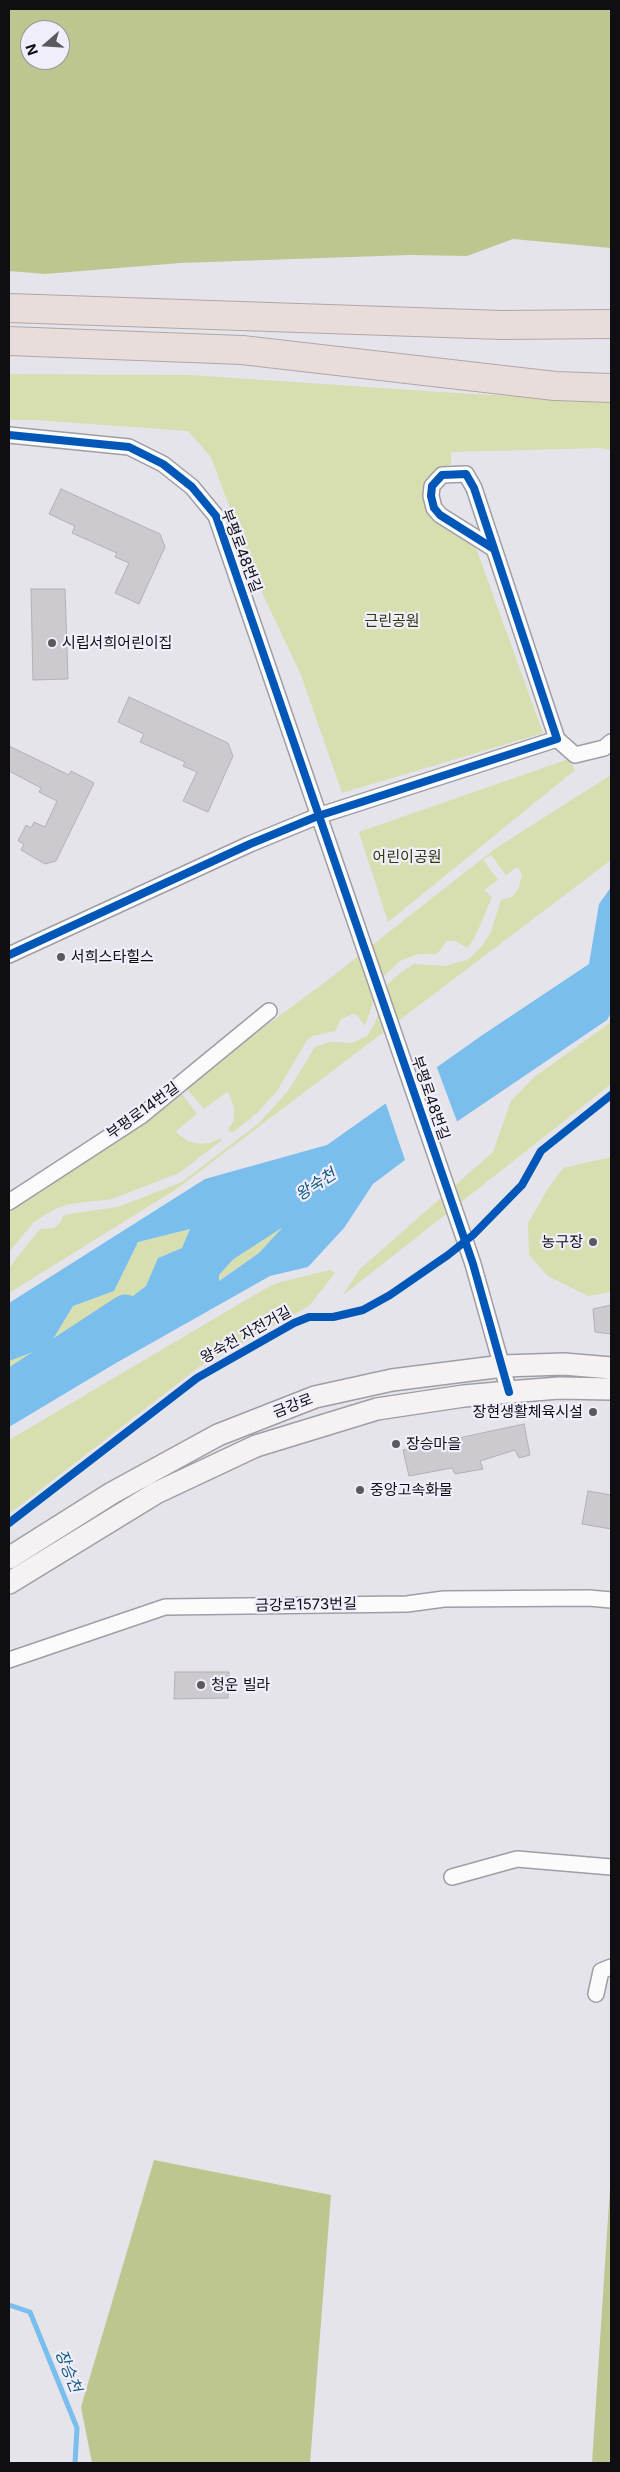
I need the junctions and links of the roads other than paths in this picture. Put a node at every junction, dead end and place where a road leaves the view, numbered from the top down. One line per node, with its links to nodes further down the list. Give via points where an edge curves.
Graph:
1 (9, 308): 2 (highway, via 502,325)
2 (611, 324)
3 (9, 342): 4 (highway, via 242,350 555,386)
4 (611, 388)
5 (9, 435): 9 (street, 부평로48번길, via 129,447 163,464 192,486 216,516)
6 (494, 549): 6 (street, via 474,488 466,474 442,475 432,486 434,508); 7 (street)
7 (557, 739): 8 (street, via 575,755 604,748); 9 (street)
8 (611, 742)
9 (318, 816): 10 (street); 13 (street, 부평로48번길, via 473,1264)
10 (9, 955)
11 (269, 1011): 12 (street, 부평로14번길, via 141,1116)
12 (9, 1202)
13 (503, 1366): 14 (main road, 금강로, via 564,1364); 16 (street, 부평로48번길); 17 (main road, 금강로, via 392,1380 315,1397 227,1432 112,1493)
14 (611, 1368)
15 (611, 1389): 16 (main road, 금강로, via 559,1388)
16 (509, 1392): 18 (main road, 금강로, via 377,1409 256,1446 156,1493)
17 (9, 1558)
18 (9, 1583)
19 (611, 1600): 20 (street, 금강로1573번길, via 444,1600 407,1604 165,1607)
20 (9, 1660)
21 (611, 1867): 22 (street, via 517,1859)
22 (452, 1876)
23 (611, 1967): 24 (street, via 601,1971)
24 (596, 1994)

